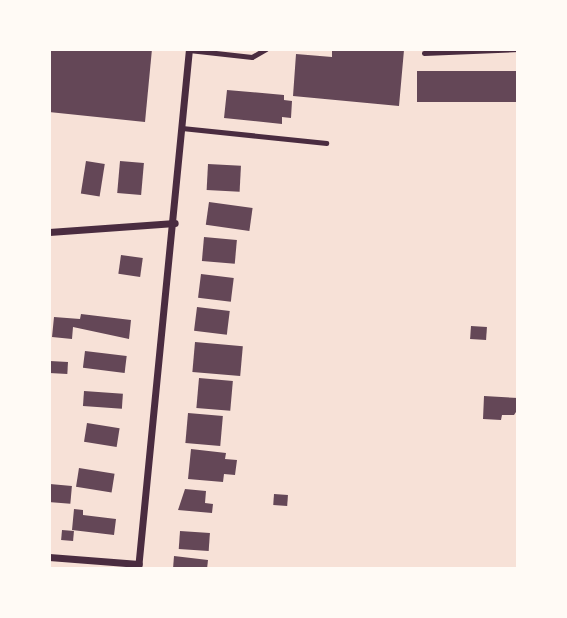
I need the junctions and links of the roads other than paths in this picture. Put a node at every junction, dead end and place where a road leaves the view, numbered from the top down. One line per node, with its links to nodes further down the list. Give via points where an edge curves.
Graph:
1 (188, 49): 2 (lane, via 252,57); 5 (street)
2 (266, 49)
3 (518, 49): 4 (lane)
4 (424, 53)
5 (182, 128): 6 (lane); 7 (street)
6 (326, 143)
7 (175, 223): 8 (street); 10 (street)
8 (49, 232)
9 (49, 557): 10 (street)
10 (139, 566)

